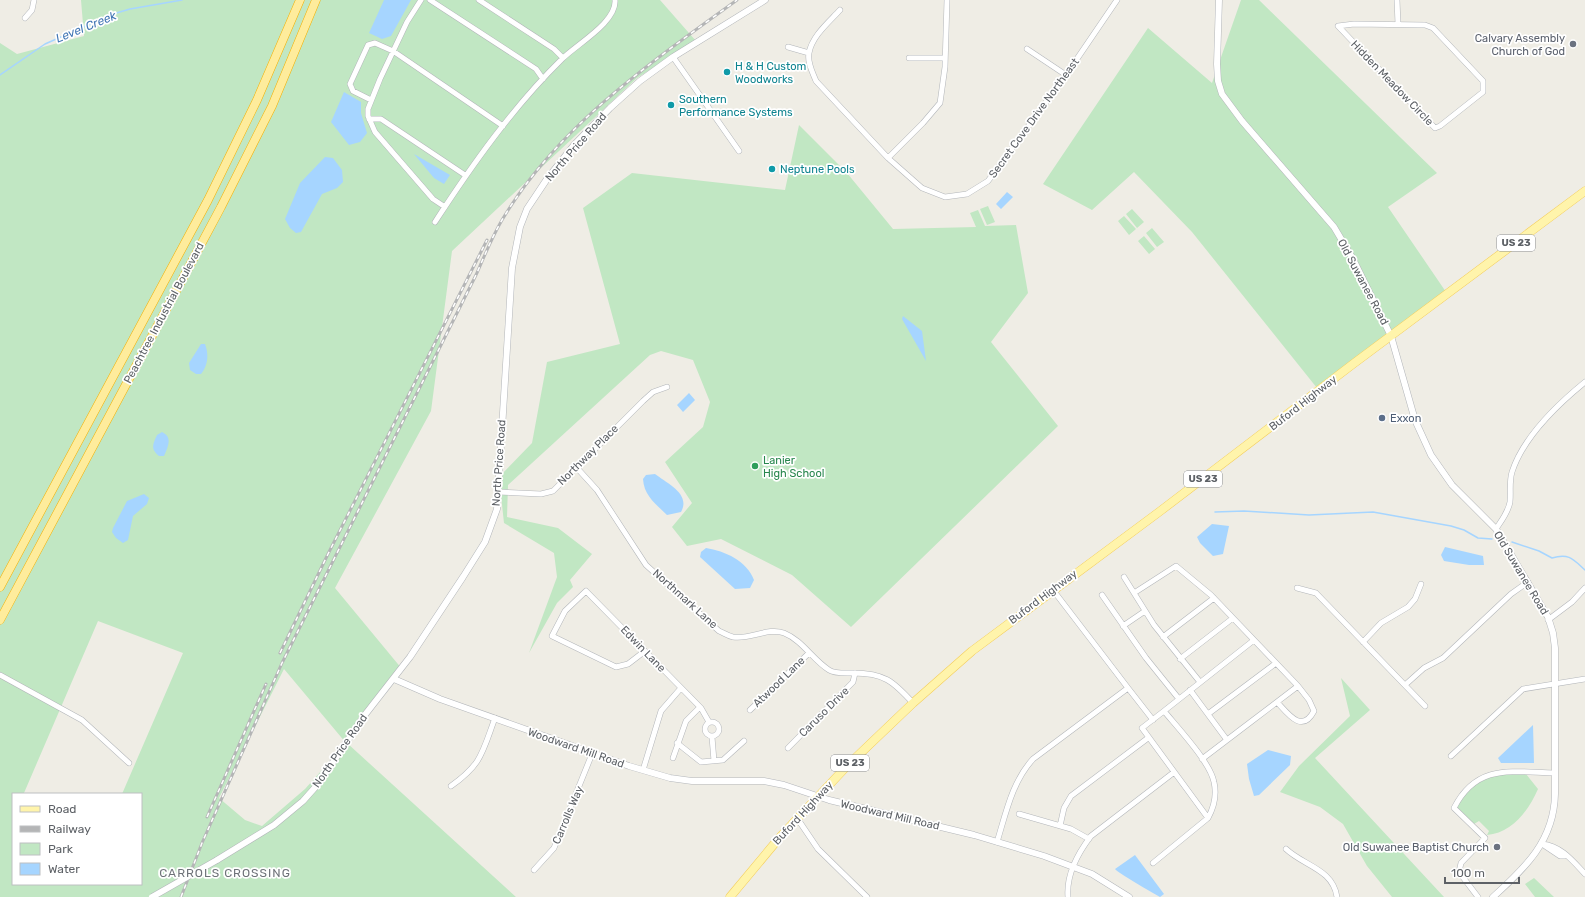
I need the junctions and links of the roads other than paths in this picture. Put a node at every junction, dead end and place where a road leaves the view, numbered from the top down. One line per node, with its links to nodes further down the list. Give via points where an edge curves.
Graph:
1 (34, 0): 14 (street, via 34,7)
2 (300, 0): 44 (highway, Peachtree Industrial Boulevard, via 257,100 208,200)
3 (316, 0): 53 (highway, Peachtree Industrial Boulevard, via 272,106 221,208)
4 (421, 0): 18 (street)
5 (430, 0): 25 (street, via 536,69)
6 (479, 0): 21 (street, via 554,49)
7 (615, 0): 21 (street, via 616,6 611,18)
8 (765, 0): 20 (street, North Price Road)
9 (947, 0): 23 (street)
10 (1117, 0): 24 (street, Secret Cove Drive Northeast)
11 (1219, 0): 35 (street, Old Suwanee Road, via 1217,64 1222,94 1242,122 1334,227)
12 (1397, 0): 15 (street)
13 (840, 10): 19 (street, via 819,33)
14 (25, 18)
15 (1398, 24): 15 (street, Hidden Meadow Circle, via 1426,25 1433,28 1483,81 1483,92 1435,128 1338,26)
16 (788, 47): 19 (street)
17 (1027, 49): 24 (street)
18 (393, 51): 26 (street); 26 (street, via 375,43 368,45 350,84 353,91); 28 (street)
19 (809, 53): 30 (street, Secret Cove Drive Northeast, via 810,66 816,81)
20 (673, 57): 29 (street); 39 (street, North Price Road, via 640,81 589,130 547,179 527,209 520,227 512,268)
21 (563, 58): 25 (street)
22 (909, 58): 23 (street)
23 (945, 58): 30 (street, via 940,103)
24 (1066, 75): 30 (street, Secret Cove Drive Northeast, via 988,181 967,194 945,197 922,188)
25 (543, 79): 28 (street)
26 (371, 100): 27 (street, via 368,109)
27 (369, 120): 31 (street, via 381,118); 33 (street, via 375,132 433,199)
28 (503, 126): 31 (street)
29 (740, 151)
30 (888, 158)
31 (465, 176): 33 (street)
32 (1585, 191): 35 (main road, US 23)
33 (444, 207): 34 (street)
34 (435, 222)
35 (1392, 336): 40 (street, Old Suwanee Road, via 1408,399 1431,454 1452,485); 47 (main road, Buford Highway / US 23)
36 (1585, 382): 40 (street, via 1551,414 1521,453 1512,472 1510,503)
37 (667, 387): 38 (street, Northway Place, via 648,396)
38 (577, 468): 39 (street, Northway Place, via 553,491 541,494); 60 (street, Northmark Lane, via 597,490 646,565 719,631 731,637 741,638 776,631 793,638)
39 (499, 492): 65 (street, North Price Road, via 491,528 480,552)
40 (1496, 530): 42 (street, Old Suwanee Road)
41 (1124, 578): 48 (street)
42 (1528, 582): 54 (street, Old Suwanee Road); 68 (street, via 1511,594 1443,658 1424,668)
43 (1422, 584): 58 (street, via 1408,607 1381,623)
44 (0, 587)
45 (1297, 588): 58 (street, via 1316,593)
46 (1585, 588): 54 (street, via 1572,602)
47 (1053, 590): 72 (street); 76 (main road, Buford Highway / US 23, via 972,651)
48 (1134, 593): 50 (street, via 1176,566); 51 (street)
49 (1102, 595): 55 (street)
50 (1214, 598): 52 (street); 56 (street)
51 (1145, 611): 55 (street); 56 (street)
52 (1233, 618): 57 (street); 61 (street)
53 (0, 620)
54 (1548, 620): 69 (street, Old Suwanee Road, via 1555,648)
55 (1124, 626): 74 (street)
56 (1163, 638): 61 (street)
57 (1254, 640): 62 (street); 67 (street)
58 (1363, 642): 68 (street)
59 (645, 651): 59 (street, Edwin Lane, via 586,591 565,611 552,636 616,667 628,664); 71 (street, Edwin Lane)
60 (809, 653): 63 (street, Northmark Lane, via 831,671); 79 (street, Atwood Lane)
61 (1180, 659): 67 (street)
62 (1276, 663): 70 (street); 81 (street)
63 (855, 673): 76 (street, Northmark Lane, via 868,673 893,682); 90 (street, Caruso Drive, via 854,682)
64 (0, 676): 96 (street, via 82,720)
65 (394, 679): 82 (street, Woodward Mill Road, via 440,699); 114 (street, North Price Road, bridge, via 369,710 319,783 303,801 274,825)
66 (1585, 679): 69 (street)
67 (1200, 682): 73 (street)
68 (1405, 685): 77 (street)
69 (1555, 685): 92 (street, via 1530,686 1521,690); 99 (street, Old Suwanee Road)
70 (1298, 686): 75 (street); 75 (street, via 1314,711 1310,719 1303,722 1294,720)
71 (681, 688): 78 (street, Edwin Lane); 97 (street, via 661,711)
72 (1128, 688): 83 (street); 107 (street, via 1033,759 1025,769 1008,805)
73 (1190, 690): 74 (street); 81 (street)
74 (1179, 699): 80 (street)
75 (1277, 702): 87 (street)
76 (912, 703): 101 (main road, Buford Highway / US 23)
77 (1425, 706)
78 (700, 707): 84 (street, Edwin Lane); 89 (street, via 686,722)
79 (750, 710)
80 (1164, 711): 83 (street); 94 (street)
81 (1208, 714): 87 (street)
82 (495, 718): 91 (street, Woodward Mill Road); 100 (street, via 480,760 467,775)
83 (1153, 720): 86 (street, via 1142,728)
84 (709, 722): 85 (street, Edwin Lane, via 705,730); 85 (street, Edwin Lane, via 716,723 719,727 717,734)
85 (712, 737): 95 (street, Edwin Lane)
86 (1148, 738): 98 (street); 105 (street, via 1071,796 1064,808)
87 (1227, 740): 94 (street)
88 (744, 741): 95 (street, via 723,760)
89 (677, 743): 93 (street); 95 (street, via 697,761)
90 (788, 748)
91 (592, 754): 97 (street, Woodward Mill Road); 112 (street, Carrolls Way, via 554,848)
92 (1451, 756)
93 (673, 758)
94 (1202, 759): 104 (street, via 1214,781 1216,793)
95 (714, 761)
96 (129, 763)
97 (643, 770): 101 (street, Woodward Mill Road, via 692,781 764,780)
98 (1173, 773): 104 (street); 106 (street)
99 (1554, 773): 108 (street, Old Suwanee Road, via 1553,810); 120 (street, via 1498,772 1484,776 1460,796 1454,808 1485,838 1461,864 1459,872)
100 (451, 786)
101 (817, 797): 103 (main road, Buford Highway / US 23); 107 (street, Woodward Mill Road)
102 (1019, 814): 105 (street)
103 (797, 818): 115 (main road, Buford Highway / US 23); 116 (street, via 818,849)
104 (1208, 818): 110 (street)
105 (1060, 826): 106 (street, via 1081,833)
106 (1089, 839): 111 (street)
107 (997, 842): 111 (street, Woodward Mill Road)
108 (1542, 844): 113 (street, via 1550,851 1565,856); 121 (street, Old Suwanee Road, via 1527,866)
109 (1286, 849): 119 (street, via 1296,859 1318,869 1329,879)
110 (1153, 863)
111 (1072, 866): 117 (street); 118 (street, Woodward Mill Road, via 1092,874)
112 (534, 870)
113 (1585, 874)
114 (152, 897)
115 (730, 897)
116 (867, 897)
117 (1068, 897)
118 (1129, 897)
119 (1337, 897)
120 (1478, 897)
121 (1493, 897)

